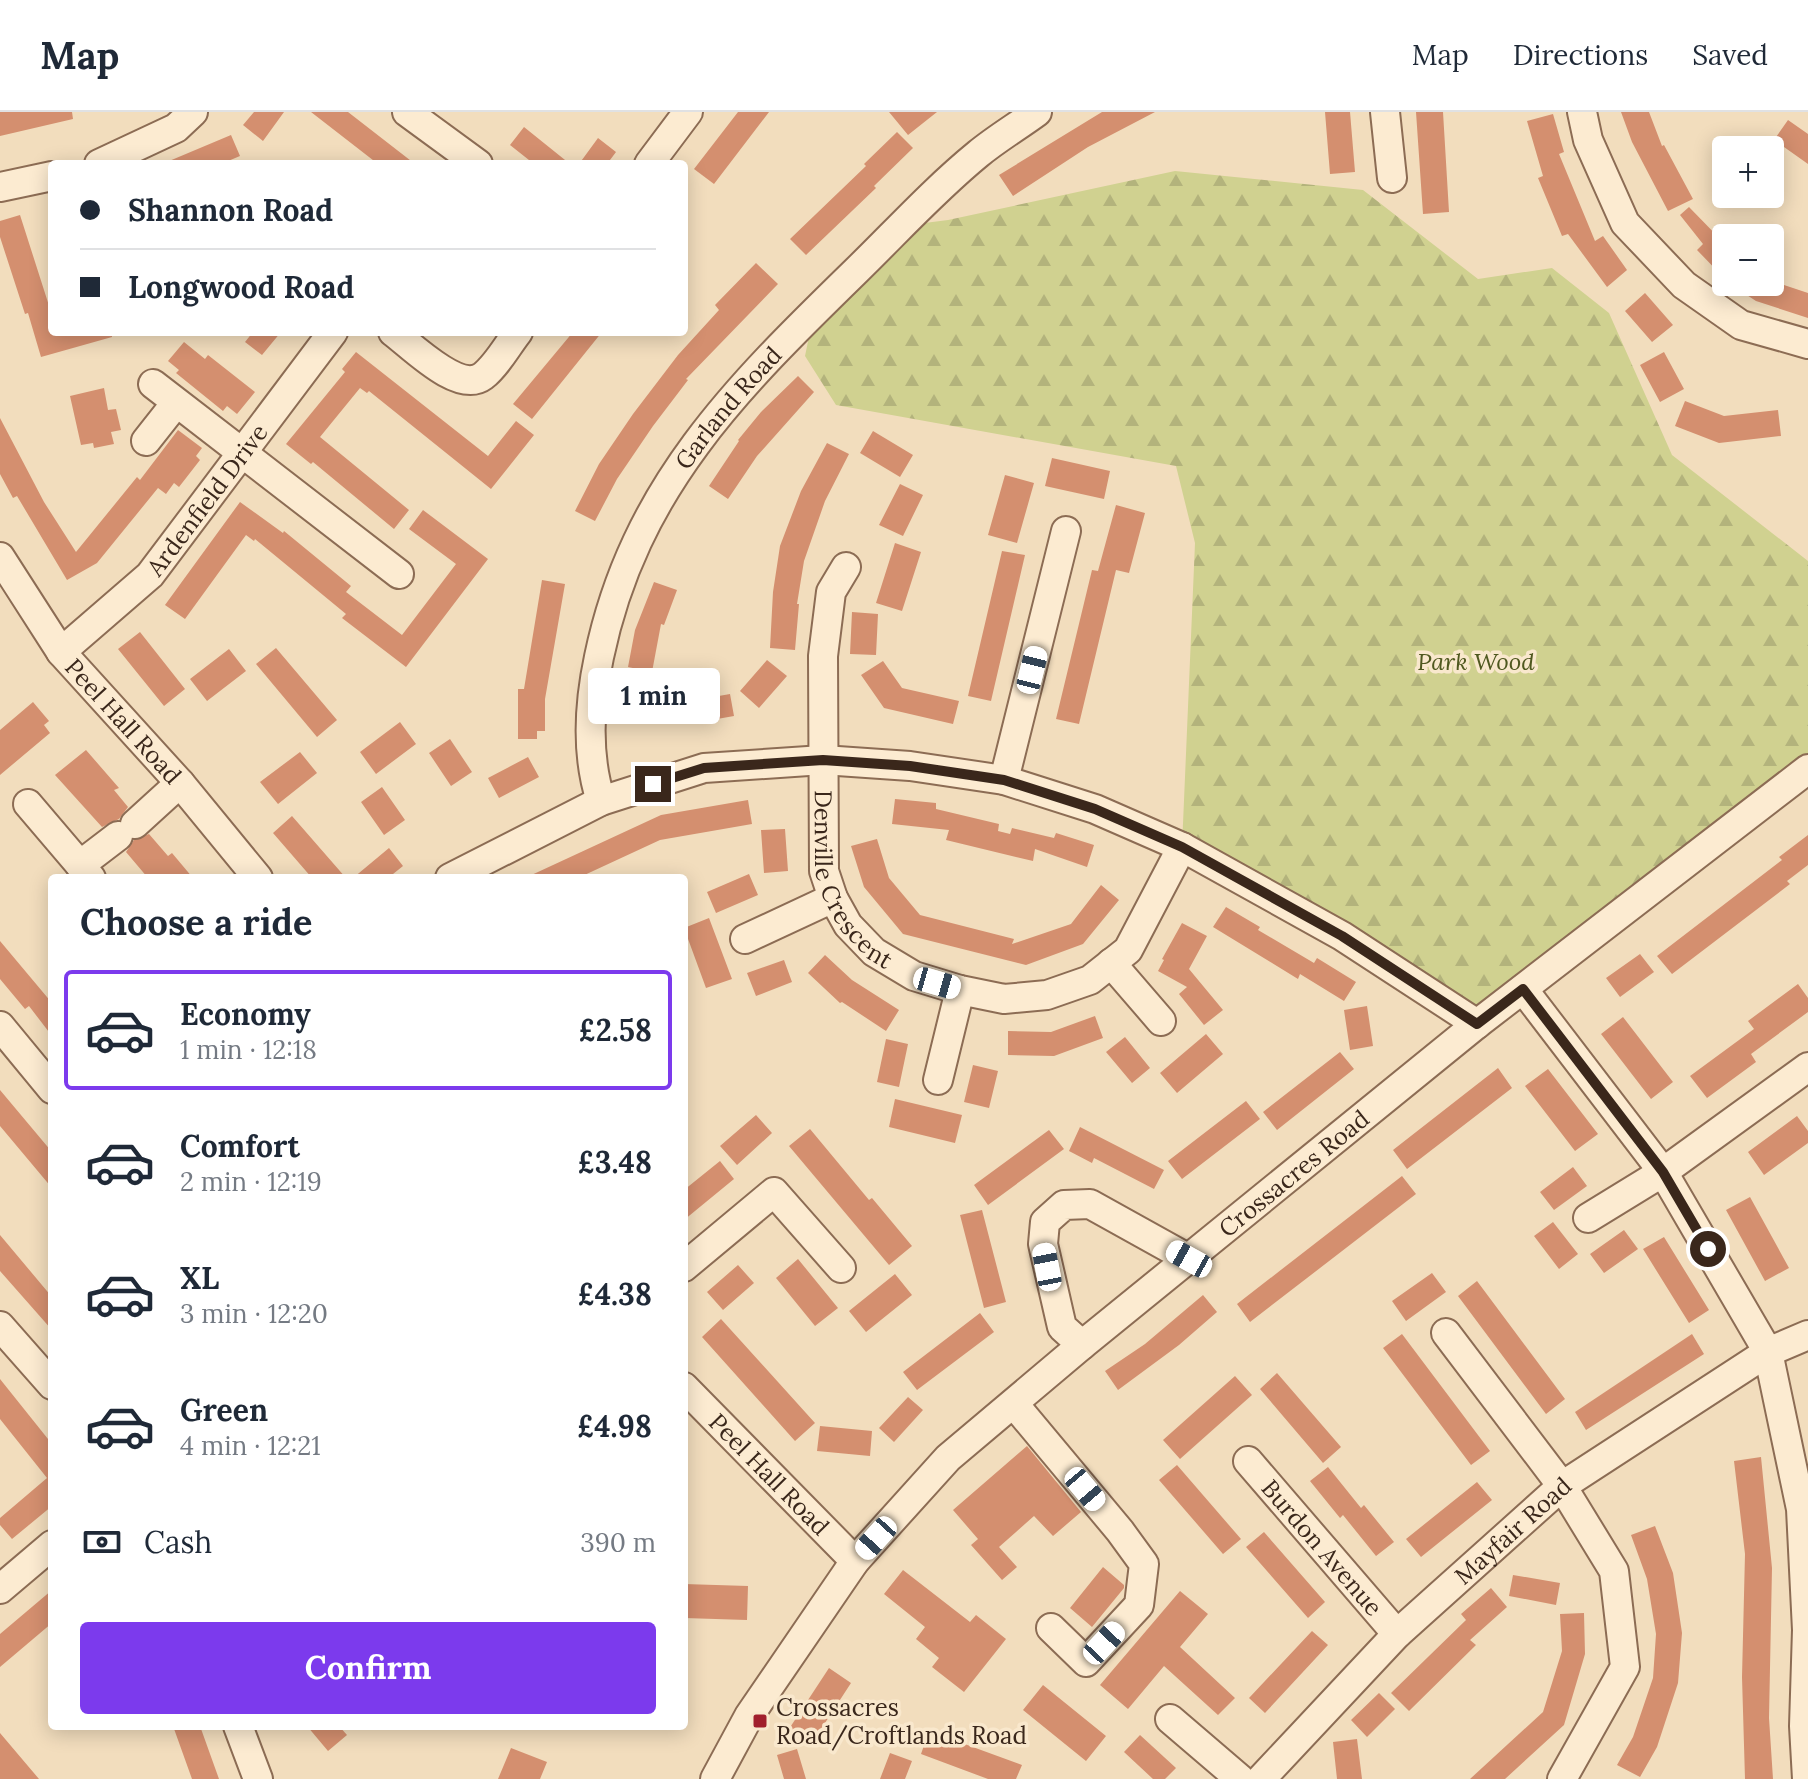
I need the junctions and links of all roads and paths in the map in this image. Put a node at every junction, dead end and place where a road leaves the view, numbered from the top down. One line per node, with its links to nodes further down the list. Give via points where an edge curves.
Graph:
1 (193, 112): 7 (street, via 176,128)
2 (407, 112): 8 (street)
3 (688, 112): 9 (street)
4 (1037, 112): 30 (street, Garland Road, via 979,153 918,208 774,351 716,415 654,504 607,616 594,677 590,734)
5 (1385, 112): 11 (street)
6 (1582, 112): 16 (street, via 1588,140 1625,223 1684,285 1741,325)
7 (108, 160)
8 (473, 160)
9 (652, 160)
10 (48, 177): 12 (street)
11 (1392, 178)
12 (0, 187)
13 (330, 336): 20 (street, Ardenfield Drive)
14 (398, 336): 15 (street, via 449,374 473,381)
15 (515, 336)
16 (1808, 344)
17 (153, 384): 18 (street)
18 (176, 403): 19 (street); 20 (street)
19 (146, 441)
20 (241, 452): 24 (street); 25 (street, Ardenfield Drive, via 150,575)
21 (1066, 531): 28 (street)
22 (0, 557): 25 (street, Peel Hall Road)
23 (846, 567): 26 (street, Denville Crescent, via 831,592 823,656)
24 (399, 574)
25 (61, 652): 29 (street, Peel Hall Road)
26 (823, 760): 28 (street); 30 (street, via 704,768); 36 (street, Denville Crescent, via 824,871)
27 (1808, 769): 39 (street, Crossacres Road)
28 (1004, 780): 32 (street, via 1095,809)
29 (180, 783): 33 (street); 34 (street, Peel Hall Road)
30 (601, 801): 35 (street)
31 (28, 804): 33 (street)
32 (1182, 847): 38 (street, Denville Crescent, via 1128,950); 42 (street, via 1342,936)
33 (86, 872)
34 (255, 874)
35 (458, 874)
36 (833, 898): 37 (street); 40 (street, Denville Crescent, via 848,925 874,952 914,976)
37 (745, 939)
38 (1111, 963): 40 (street, Denville Crescent, via 1090,980 1047,995 1004,999); 41 (street)
39 (1523, 989): 42 (street, Crossacres Road); 47 (street)
40 (960, 990): 45 (street)
41 (1161, 1021)
42 (1477, 1024): 49 (street, Crossacres Road)
43 (0, 1026): 46 (street)
44 (1808, 1067): 47 (street)
45 (938, 1080)
46 (48, 1084)
47 (1663, 1172): 48 (street); 56 (street)
48 (1588, 1218)
49 (1189, 1259): 55 (street, Crossacres Road); 55 (street, via 1090,1204 1064,1205 1045,1222 1043,1244 1062,1327)
50 (688, 1264): 51 (street, via 774,1192)
51 (841, 1268)
52 (0, 1326): 57 (street)
53 (1446, 1333): 61 (street)
54 (1808, 1335): 56 (street, Mayfair Road)
55 (1082, 1345): 59 (street, Crossacres Road)
56 (1768, 1352): 61 (street, Mayfair Road); 62 (street)
57 (48, 1379)
58 (688, 1391): 64 (street, Peel Hall Road)
59 (1014, 1404): 64 (street, Crossacres Road, via 938,1468); 66 (street, via 1144,1564 1139,1605 1086,1662)
60 (1248, 1461): 67 (street, Burdon Avenue)
61 (1562, 1486): 67 (street, Mayfair Road); 74 (street, via 1614,1571 1625,1667)
62 (1805, 1508): 75 (street)
63 (48, 1548): 65 (street)
64 (855, 1561): 71 (street, Crossacres Road, via 749,1716)
65 (0, 1589)
66 (1051, 1628)
67 (1397, 1634): 73 (street, Mayfair Road)
68 (1170, 1719): 72 (street)
69 (240, 1730): 70 (street)
70 (258, 1779)
71 (715, 1779)
72 (1240, 1779)
73 (1261, 1779)
74 (1562, 1779)
75 (1807, 1779)

